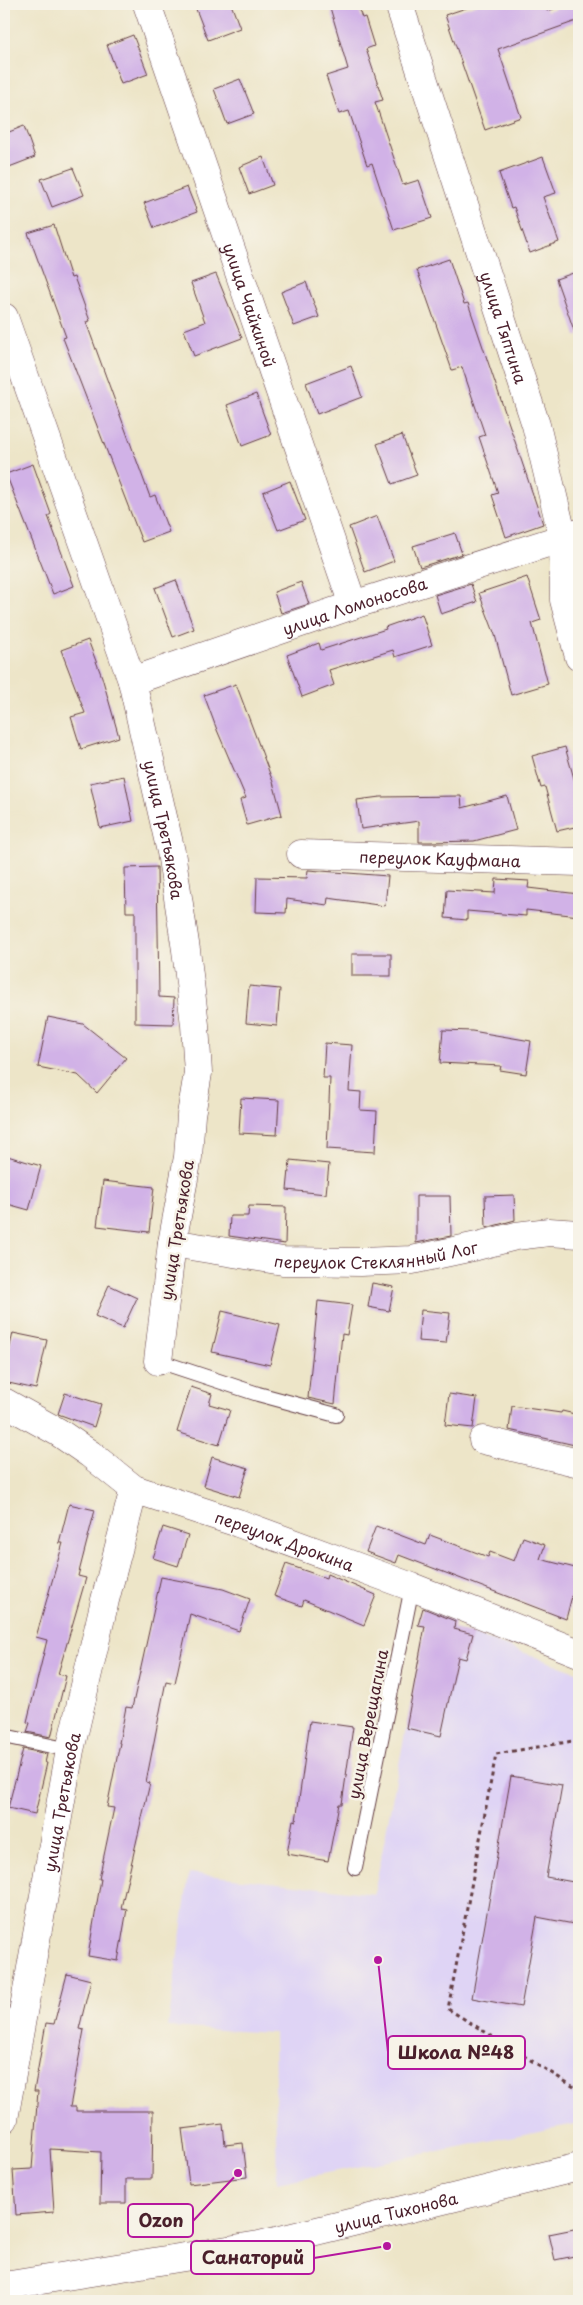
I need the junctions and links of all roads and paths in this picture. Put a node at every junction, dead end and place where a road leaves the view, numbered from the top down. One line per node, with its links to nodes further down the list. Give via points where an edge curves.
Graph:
1 (147, 4): 5 (street, улица Чайкиной)
2 (399, 4): 4 (street, улица Тяптина)
3 (4, 316): 7 (street, улица Третьякова)
4 (571, 536): 5 (street, улица Ломоносова); 6 (street, улица Тяптина, via 564,600)
5 (353, 605): 7 (street, улица Ломоносова)
6 (579, 657)
7 (132, 681): 11 (street, улица Третьякова, via 172,852 195,1025 198,1073 188,1157)
8 (301, 854): 9 (street, переулок Кауфмана)
9 (579, 862)
10 (579, 1234): 11 (street, переулок Стеклянный Лог, via 549,1232 516,1236 412,1260 360,1262 283,1261)
11 (172, 1243): 12 (street, улица Третьякова)
12 (158, 1361): 14 (lane)
13 (4, 1402): 17 (street, переулок Дрокина, via 58,1432)
14 (336, 1416)
15 (483, 1440): 16 (street)
16 (579, 1462)
17 (134, 1489): 18 (street, переулок Дрокина, via 238,1523); 22 (street, улица Третьякова)
18 (412, 1587): 19 (street, переулок Дрокина); 23 (lane, улица Верещагина)
19 (579, 1653)
20 (4, 1736): 22 (lane)
21 (579, 1740): 24 (path, via 496,1754 448,2009)
22 (70, 1750): 25 (street, улица Третьякова)
23 (356, 1868)
24 (579, 2090)
25 (4, 2119)
26 (579, 2167): 27 (street, улица Тихонова, via 259,2245)
27 (4, 2286)

